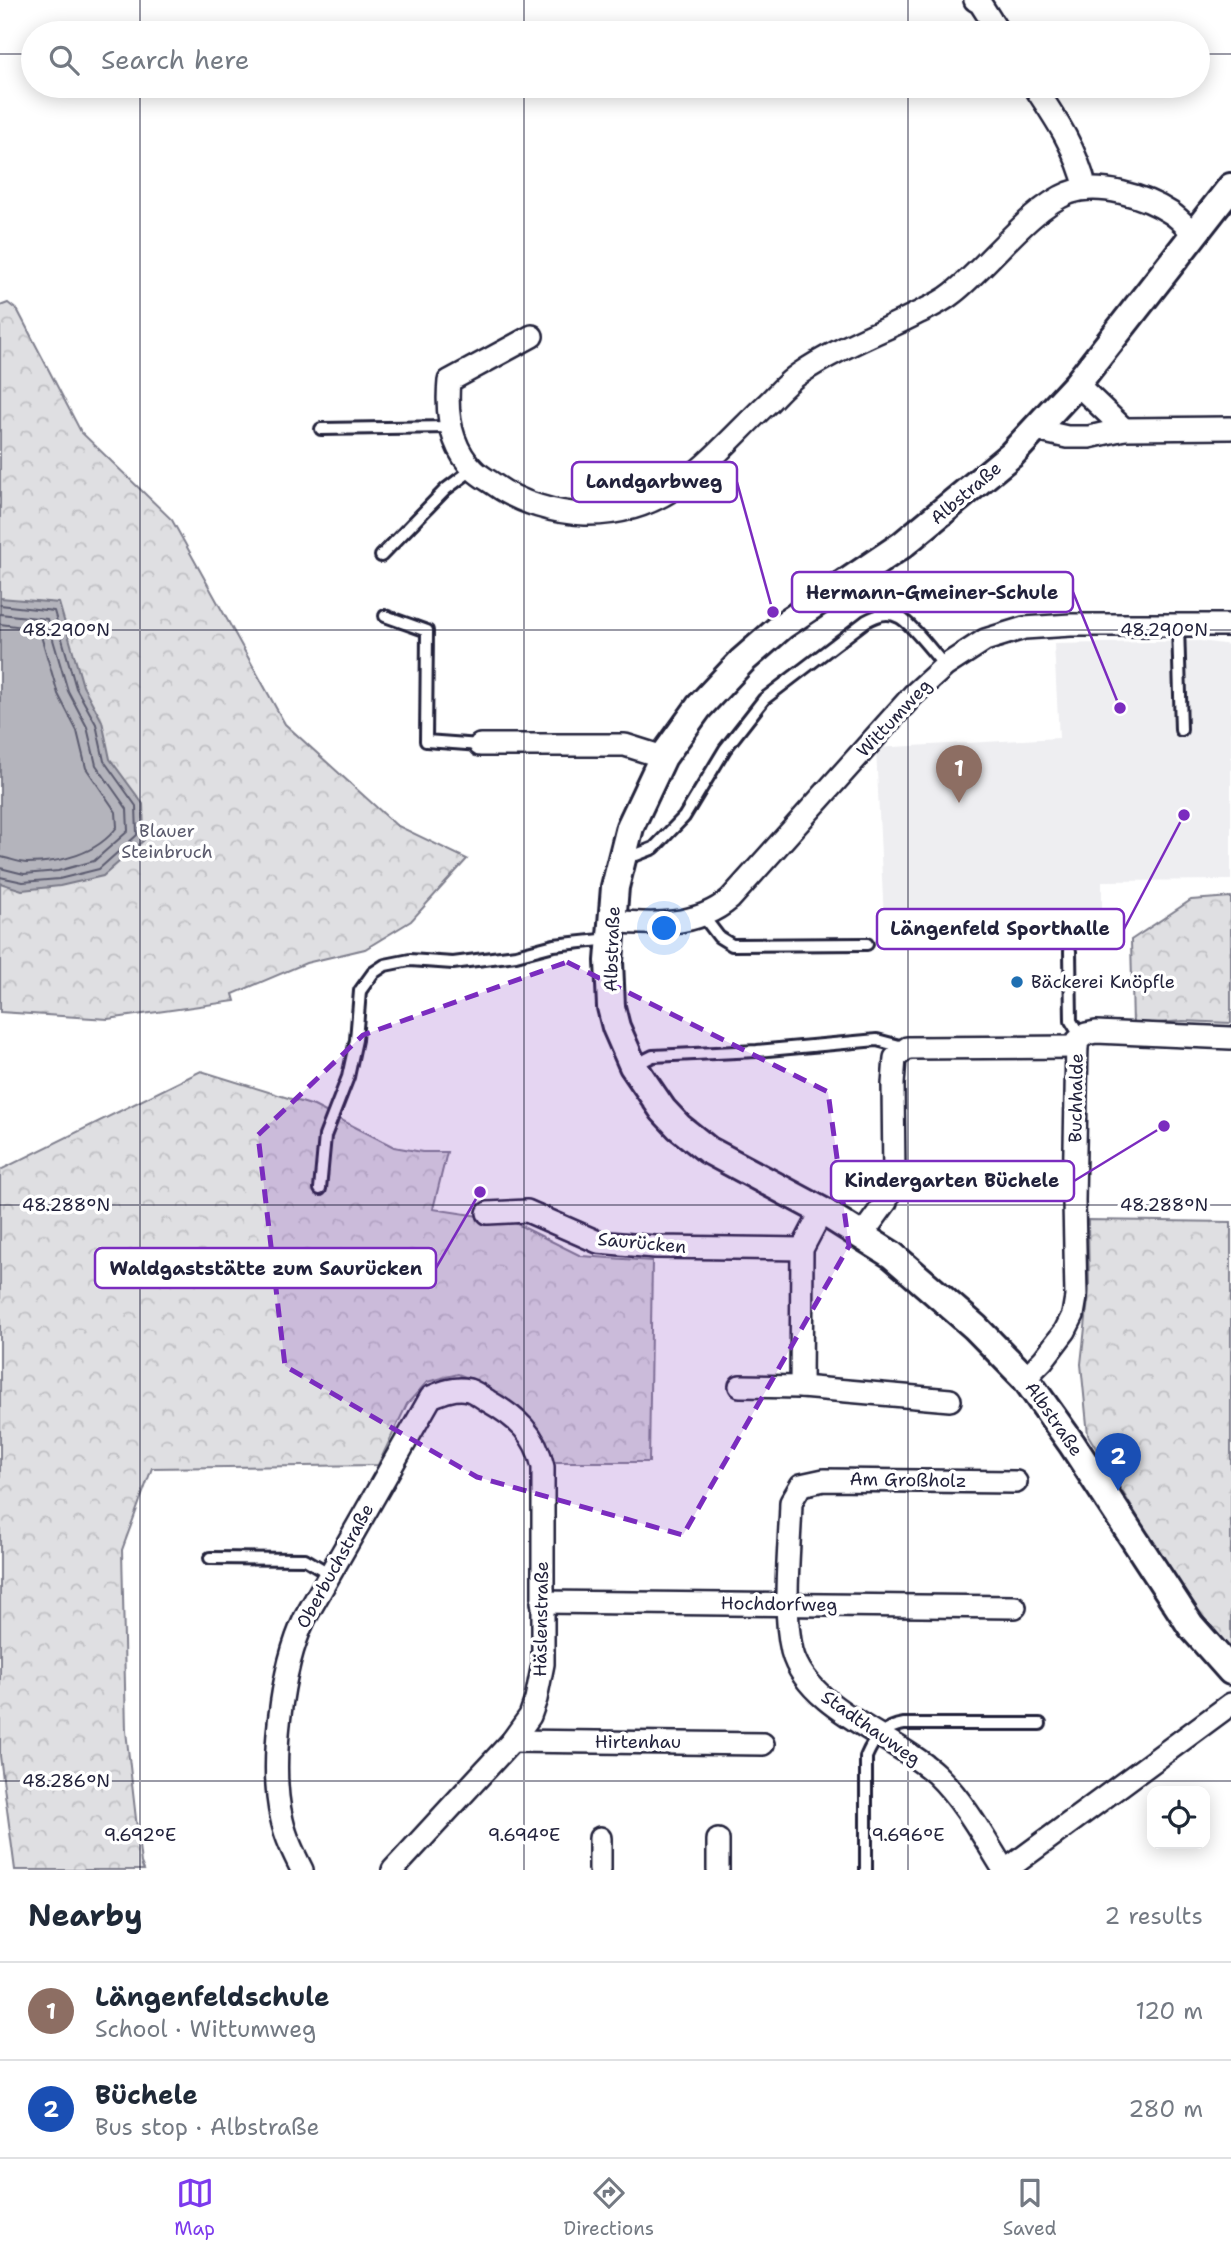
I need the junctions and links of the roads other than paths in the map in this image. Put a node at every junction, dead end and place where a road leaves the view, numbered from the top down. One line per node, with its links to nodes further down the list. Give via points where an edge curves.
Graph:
1 (977, 1): 2 (street)
2 (991, 21)
3 (1042, 98): 5 (street, via 1073,148)
4 (1231, 187): 6 (street, Albstraße)
5 (1086, 189): 6 (street, via 1111,190 1142,200 1171,213); 14 (street, via 1047,206 944,300 795,376 700,471 653,502 611,514 571,513 502,490)
6 (1194, 234): 8 (street, Albstraße)
7 (532, 337): 9 (street, via 449,381)
8 (1077, 384): 12 (street); 13 (street, Albstraße)
9 (450, 427): 11 (lane); 14 (street)
10 (1231, 428): 12 (street)
11 (321, 429)
12 (1124, 429): 13 (street, via 1089,438)
13 (1036, 430): 22 (street, Albstraße, via 924,528 782,626 742,661 699,707)
14 (473, 469): 15 (lane, via 446,489)
15 (381, 556)
16 (385, 616): 21 (lane, via 427,631 426,741)
17 (1178, 625): 18 (street, Wittumweg); 19 (street, Wittumweg, via 1024,628 985,640); 20 (lane)
18 (1231, 625)
19 (945, 666): 23 (lane, via 901,617 878,615 866,621 764,699 684,817 654,848 636,855); 24 (street, Wittumweg, via 913,695 730,899)
20 (1181, 730)
21 (480, 745): 22 (street, via 625,745)
22 (663, 757): 23 (street, Albstraße)
23 (623, 852): 25 (street, Albstraße)
24 (703, 916): 25 (street, Wittumweg); 26 (lane, via 732,946)
25 (611, 930): 31 (street, Albstraße, via 611,1007); 32 (lane, via 516,955 453,963 410,960 385,965 373,973 360,991 356,1040 348,1077 325,1136)
26 (867, 944)
27 (1070, 951): 29 (lane, via 1071,1021)
28 (1231, 1038): 29 (street, Buchhalde, via 1096,1032)
29 (1079, 1042): 30 (street); 37 (street, Buchhalde, via 1076,1297 1065,1331)
30 (906, 1048): 31 (lane, via 877,1040 653,1056); 35 (street, via 895,1058 892,1182 886,1202)
31 (633, 1066): 33 (street, Albstraße, via 663,1110 695,1141)
32 (320, 1189)
33 (822, 1211): 35 (street, Albstraße); 36 (street)
34 (488, 1213): 36 (street, Saurücken, via 527,1211 598,1242)
35 (862, 1235): 37 (street, Albstraße, via 924,1281)
36 (802, 1249): 39 (street)
37 (1025, 1378): 49 (street, Albstraße, via 1191,1626)
38 (740, 1386): 39 (street)
39 (801, 1387): 41 (street)
40 (431, 1397): 45 (street, Oberbuchstraße); 46 (street, Häslenstraße, via 456,1389 471,1390 509,1413 529,1432 540,1452)
41 (950, 1400)
42 (1016, 1482): 43 (street, Am Großholz, via 824,1480)
43 (801, 1485): 47 (street, Stadthauweg, via 791,1502)
44 (210, 1558): 45 (lane, via 305,1559)
45 (330, 1574): 57 (street, Oberbuchstraße, via 293,1645 280,1725 281,1819)
46 (542, 1602): 47 (street, Hochdorfweg); 53 (street, Häslenstraße, via 541,1678 530,1716)
47 (788, 1604): 48 (street, Hochdorfweg); 52 (street, Stadthauweg, via 793,1653 803,1675 842,1711)
48 (1015, 1607)
49 (1231, 1671)
50 (1231, 1704): 62 (street)
51 (1040, 1724): 52 (lane, via 904,1724 889,1726)
52 (880, 1734): 61 (lane, via 866,1757); 62 (street, Stadthauweg, via 937,1775)
53 (512, 1741): 54 (street, Hirtenhau); 58 (street, Häslenstraße)
54 (764, 1744)
55 (600, 1838): 59 (street)
56 (718, 1840): 60 (street)
57 (302, 1870)
58 (393, 1870)
59 (600, 1870)
60 (718, 1870)
61 (866, 1870)
62 (1005, 1870)

